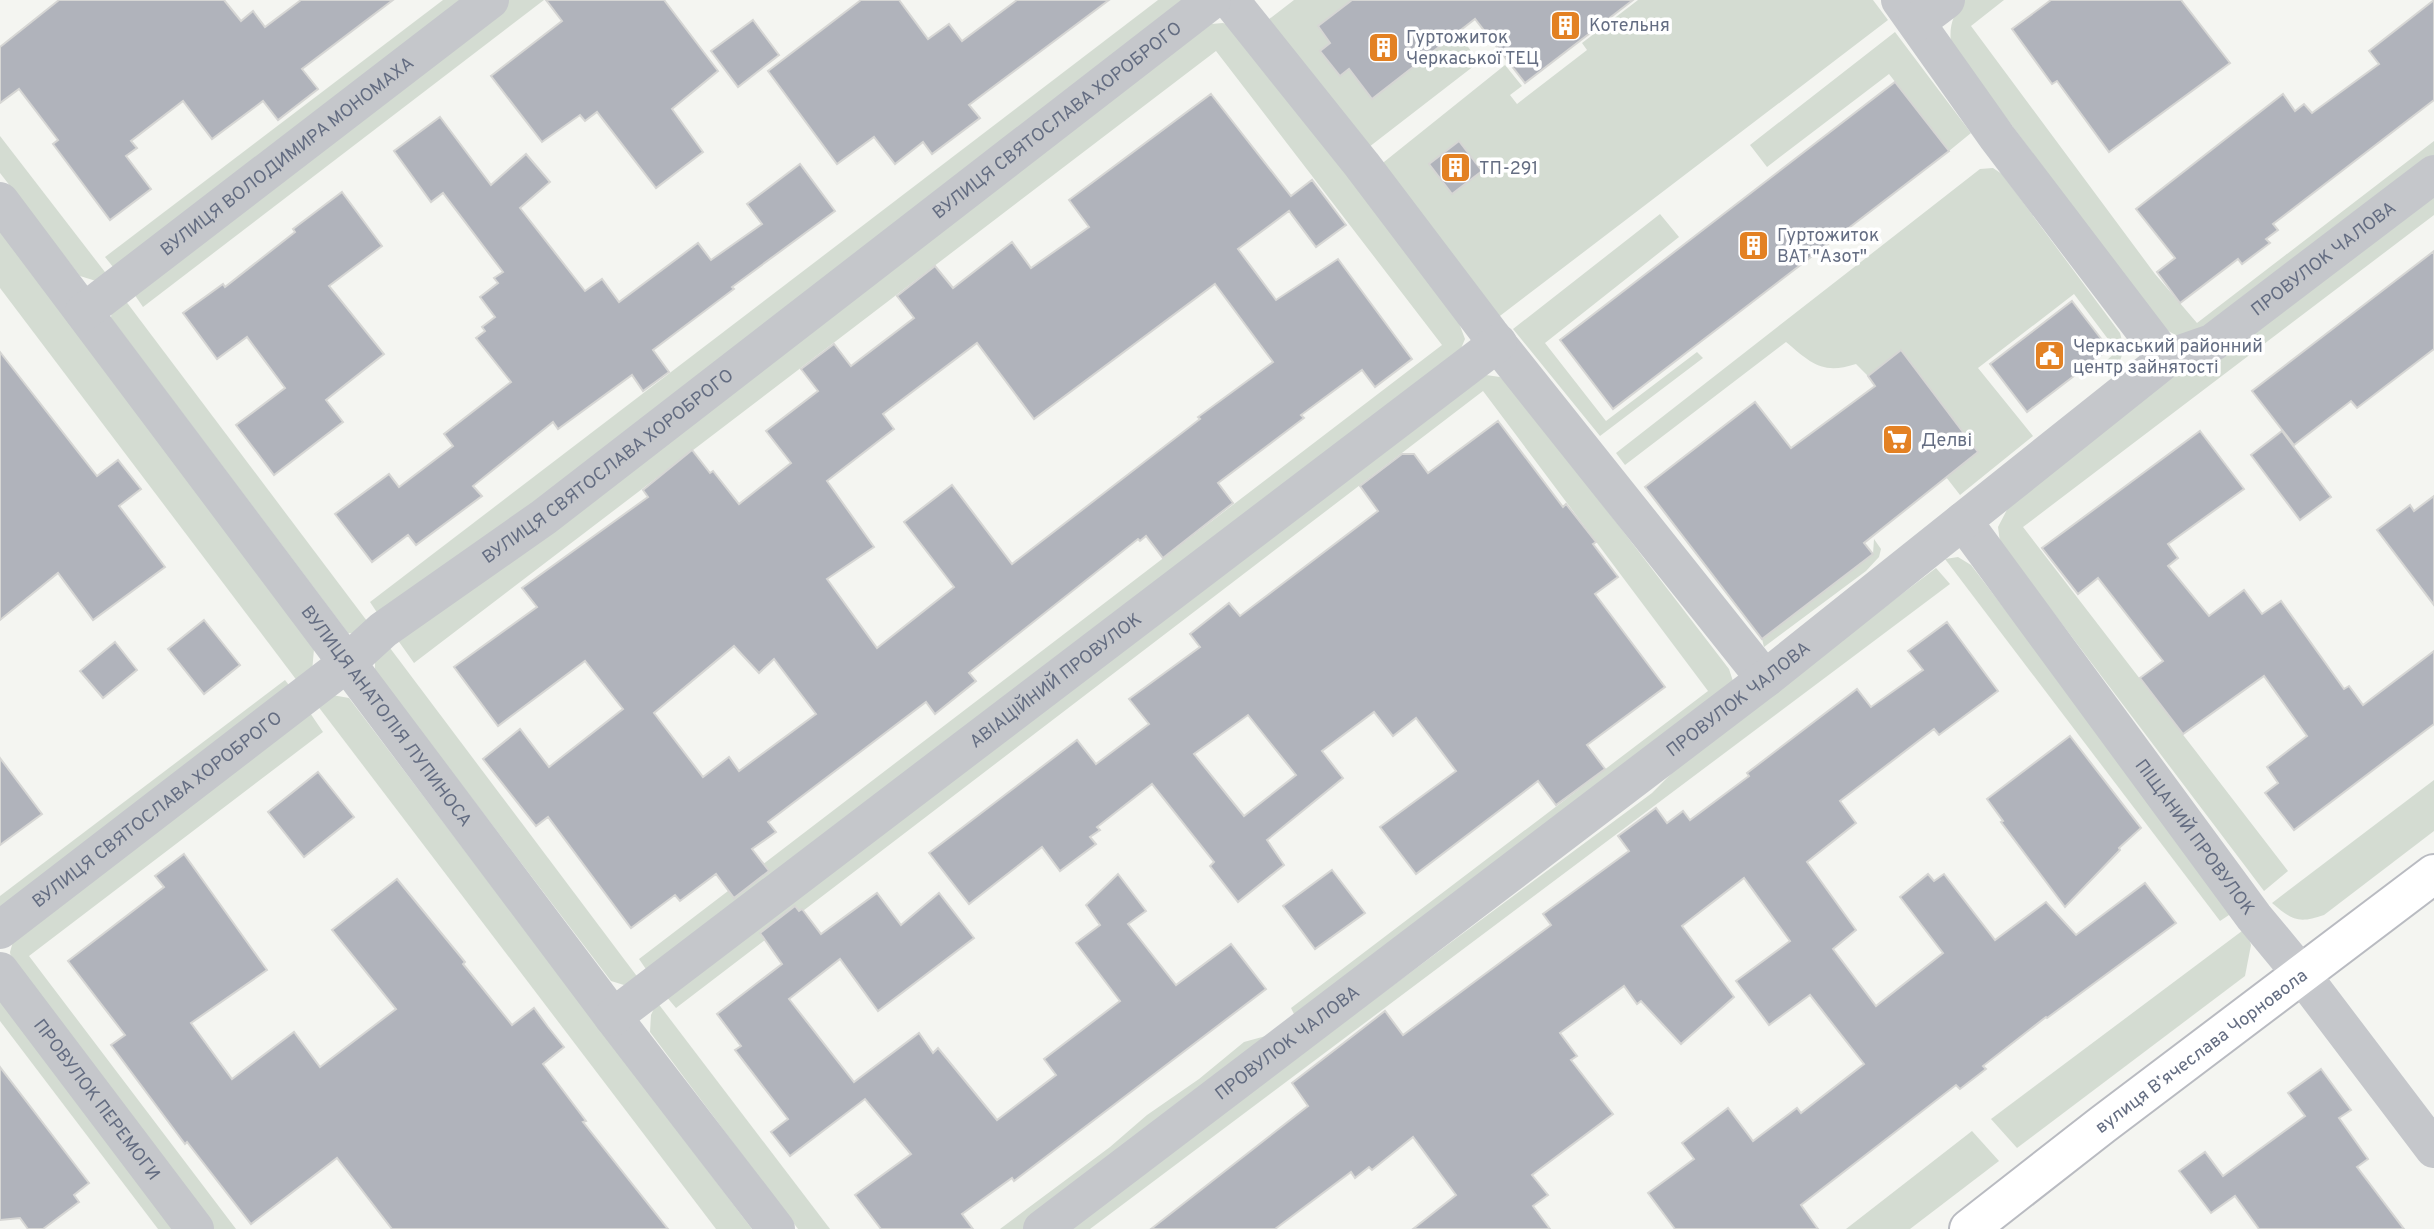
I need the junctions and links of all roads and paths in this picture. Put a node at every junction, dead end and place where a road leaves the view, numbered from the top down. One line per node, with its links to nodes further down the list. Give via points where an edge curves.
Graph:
1 (490, 0): 7 (street, ВУЛИЦЯ ВОЛОДИМИРА МОНОМАХА)
2 (1212, 0): 11 (street, ВУЛИЦЯ СВЯТОСЛАВА ХОРОБРОГО, via 555,509 383,629)
3 (1230, 0): 8 (street)
4 (1921, 7): 9 (street, via 1997,137)
5 (2434, 174): 9 (street, ПРОВУЛОК ЧАЛОВА, via 2212,343)
6 (0, 201): 7 (street, ВУЛИЦЯ АНАТОЛІЯ ЛУПИНОСА)
7 (84, 312): 11 (street, ВУЛИЦЯ АНАТОЛІЯ ЛУПИНОСА)
8 (1498, 343): 12 (street); 17 (street, АВІАЦІЙНИЙ ПРОВУЛОК)
9 (2166, 359): 10 (street, ПРОВУЛОК ЧАЛОВА)
10 (1963, 521): 12 (street, ПРОВУЛОК ЧАЛОВА); 16 (street, ПІЩАНИЙ ПРОВУЛОК)
11 (347, 663): 14 (street, ВУЛИЦЯ СВЯТОСЛАВА ХОРОБРОГО); 17 (street, ВУЛИЦЯ АНАТОЛІЯ ЛУПИНОСА)
12 (1765, 679): 21 (street, ПРОВУЛОК ЧАЛОВА)
13 (2434, 874): 16 (main road, вулиця Вʼячеслава Чорновола)
14 (0, 930)
15 (0, 971): 19 (street, ПРОВУЛОК ПЕРЕМОГИ)
16 (2302, 975): 18 (street, ПІЩАНИЙ ПРОВУЛОК); 22 (main road, вулиця Вʼячеслава Чорновола)
17 (613, 1017): 20 (street, ВУЛИЦЯ АНАТОЛІЯ ЛУПИНОСА)
18 (2434, 1149)
19 (195, 1229)
20 (776, 1229)
21 (1042, 1229)
22 (1969, 1229)

